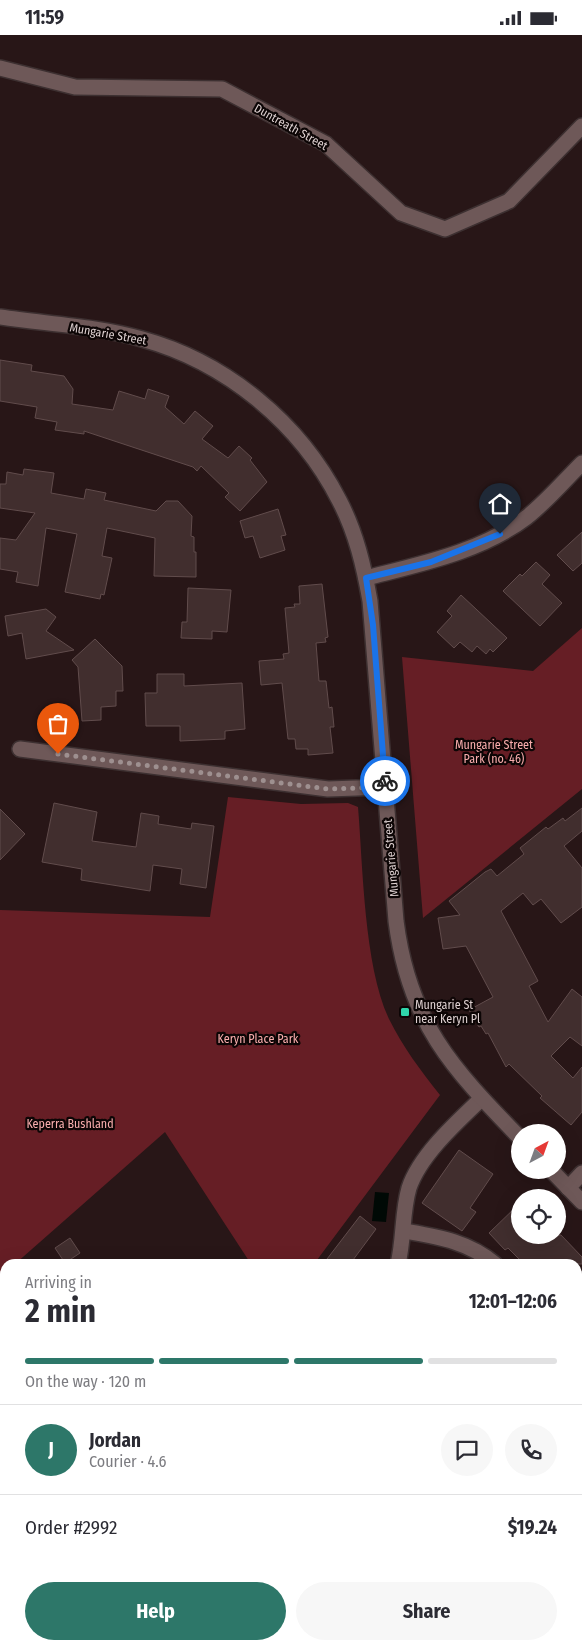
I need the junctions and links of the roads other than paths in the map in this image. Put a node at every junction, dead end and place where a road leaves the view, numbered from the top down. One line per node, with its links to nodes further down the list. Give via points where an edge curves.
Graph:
1 (0, 68): 2 (street, Duntreath Street, via 75,87 222,89 326,144 401,213 445,229 509,201)
2 (582, 126)
3 (0, 317): 5 (street, Mungarie Street, via 140,338 185,355 236,384 277,416 315,459 340,501)
4 (582, 463): 5 (street, via 527,516 500,534 431,562)
5 (366, 578): 7 (street, Mungarie Street, via 373,625)
6 (20, 749): 7 (street, via 328,789)
7 (385, 787): 8 (street, Mungarie Street, via 396,921 405,969 419,1008 439,1045)
8 (482, 1099): 9 (street, Mungarie Street); 14 (street, via 439,1141 415,1175 408,1196)
9 (511, 1129)
10 (582, 1173): 12 (street)
11 (560, 1179): 12 (street)
12 (568, 1188): 13 (street)
13 (582, 1201)
14 (404, 1231): 15 (street); 16 (street, via 460,1242)
15 (399, 1259)
16 (488, 1259)

